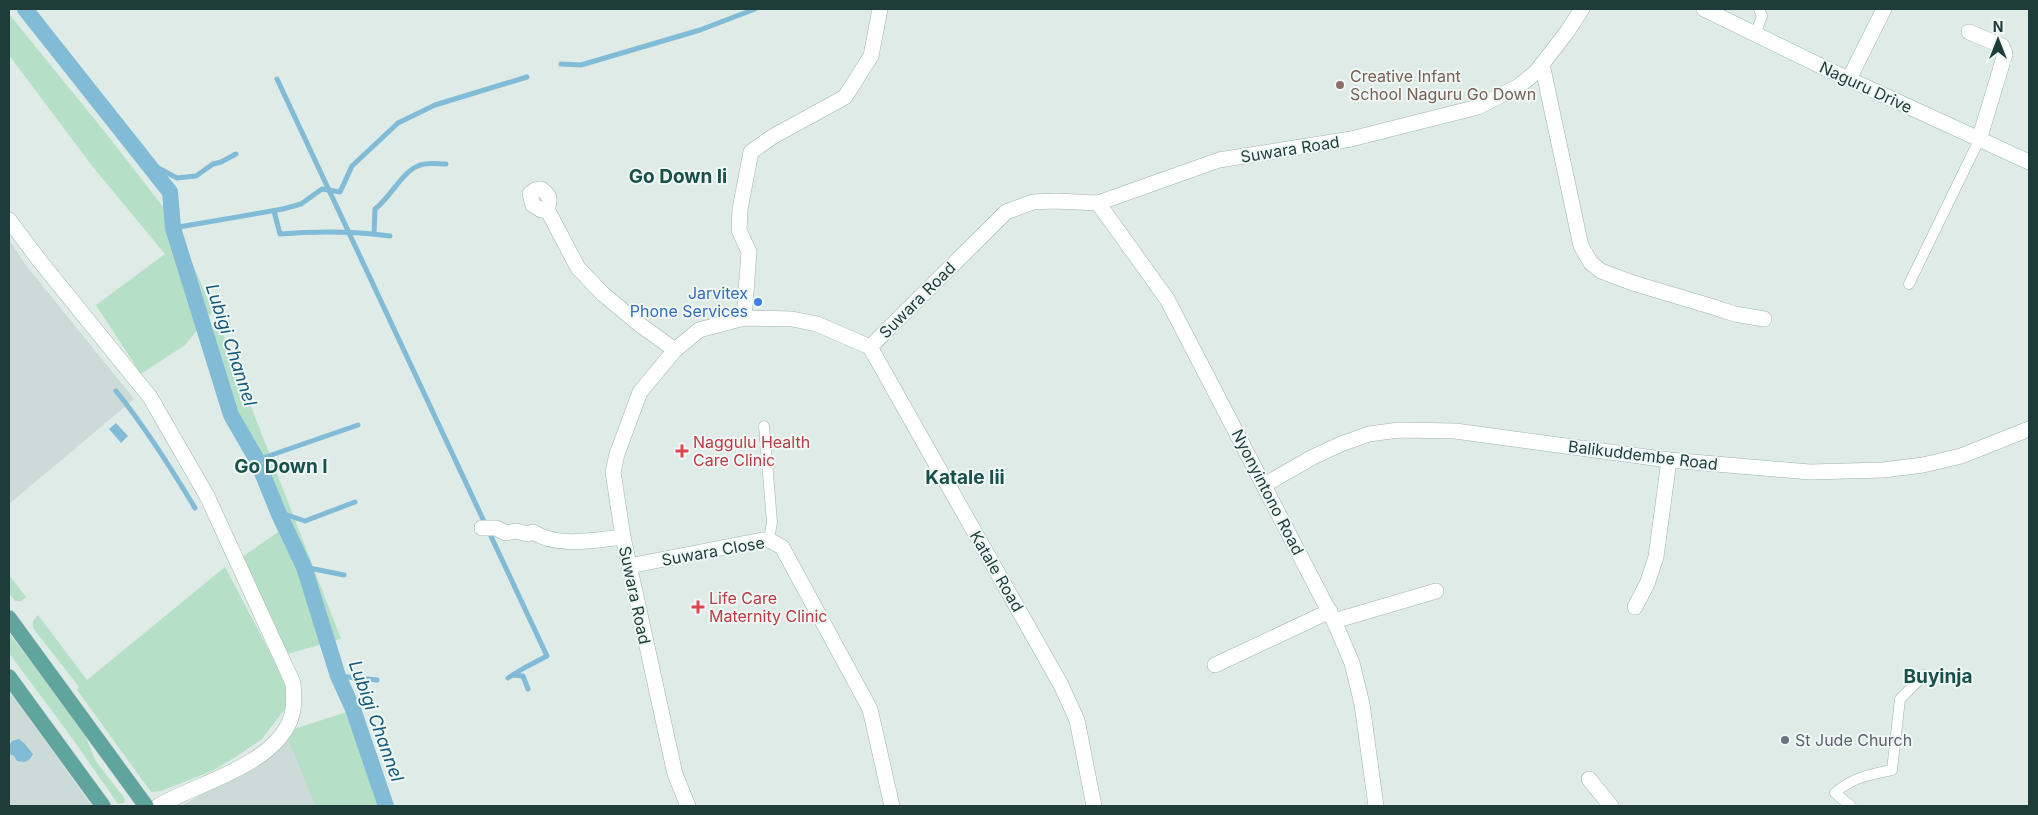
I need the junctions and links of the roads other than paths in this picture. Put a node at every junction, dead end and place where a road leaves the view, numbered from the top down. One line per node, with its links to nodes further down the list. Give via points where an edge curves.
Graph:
1 (880, 9): 16 (street, via 871,56 845,98 772,137 751,152 739,230 749,252)
2 (1582, 9): 8 (street, Suwara Road)
3 (1704, 9): 7 (street, Naguru Drive)
4 (1759, 9): 7 (lane, via 1762,16)
5 (1884, 9): 9 (street)
6 (1969, 32): 10 (street, via 2002,46 2005,54)
7 (1756, 35): 9 (street, Naguru Drive)
8 (1542, 64): 12 (street, Suwara Road, via 1519,86 1478,107 1351,139 1220,160); 17 (street, via 1581,246 1591,263 1601,271 1633,283 1735,314)
9 (1849, 79): 10 (street, Naguru Drive)
10 (1979, 140): 11 (street, Naguru Drive); 15 (lane)
11 (2029, 162)
12 (1098, 203): 18 (street, Suwara Road, via 1034,202 1006,212); 23 (street, Nyonyintono Road, via 1167,299)
13 (547, 209): 19 (street, via 578,268 638,324)
14 (9, 220): 38 (street, via 150,397 206,496 293,683 295,699 292,713 276,743 220,779)
15 (1910, 284)
16 (744, 318): 18 (street, Suwara Road, via 792,318 816,324); 19 (street, Suwara Road, via 699,330)
17 (1764, 319)
18 (870, 348): 41 (street, Katale Road, via 1062,685 1078,720)
19 (675, 350): 25 (street, Suwara Road, via 640,392 617,454 613,472)
20 (764, 426): 26 (lane, via 772,522)
21 (2029, 429): 22 (street, Balikuddembe Road, via 1962,456 1883,470 1810,472)
22 (1669, 460): 23 (street, Balikuddembe Road, via 1455,431 1399,430 1369,434 1341,444); 29 (street, via 1654,568)
23 (1264, 485): 30 (street, Nyonyintono Road)
24 (482, 528): 25 (street, via 496,528 506,533 533,532 538,536 574,543)
25 (623, 537): 27 (street, Suwara Road)
26 (769, 540): 27 (street, Suwara Close); 40 (street, Suwara Close, via 782,547 870,710)
27 (629, 566): 39 (street, Suwara Road, via 675,774)
28 (1436, 591): 30 (street)
29 (1635, 608)
30 (1332, 616): 32 (street); 42 (street, Nyonyintono Road, via 1352,663 1362,704)
31 (9, 618): 36 (main road)
32 (1215, 665)
33 (1924, 675): 44 (lane, via 1900,699 1892,770 1845,783 1835,793)
34 (9, 677): 37 (main road)
35 (1589, 779): 43 (street)
36 (141, 804)
37 (103, 806)
38 (158, 806)
39 (688, 806)
40 (892, 806)
41 (1094, 806)
42 (1376, 806)
43 (1611, 806)
44 (1852, 806)

